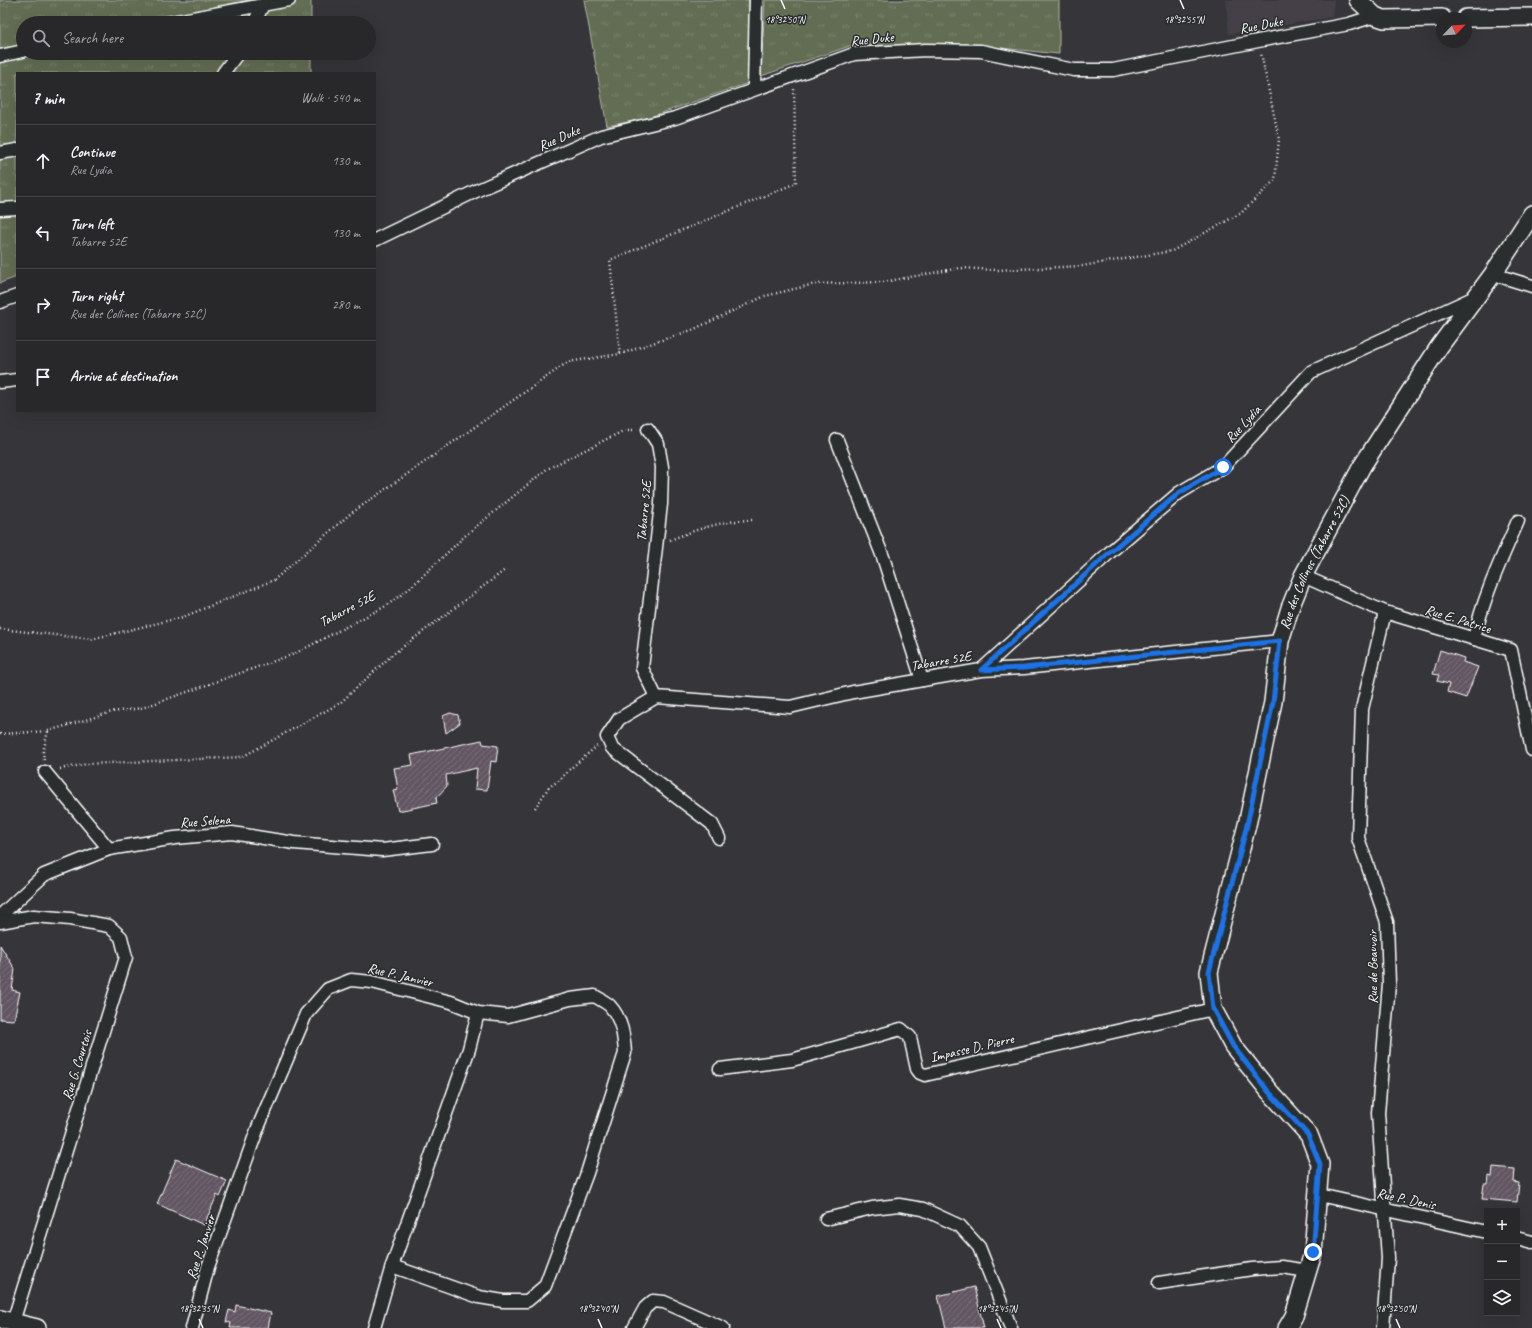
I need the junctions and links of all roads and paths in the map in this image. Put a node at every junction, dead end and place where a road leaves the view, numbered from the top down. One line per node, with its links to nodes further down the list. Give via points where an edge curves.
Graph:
1 (289, 0): 4 (street)
2 (756, 0): 17 (street)
3 (1358, 0): 7 (street)
4 (263, 5): 5 (street); 6 (street)
5 (204, 16)
6 (258, 16)
7 (1375, 16): 9 (street, via 1384,19); 11 (street, Rue Duke, via 1349,24)
8 (1532, 17): 10 (street)
9 (1436, 18)
10 (1472, 18)
11 (1258, 40): 16 (street, Rue Duke, via 1113,70 1074,70 981,51 926,50 854,54); 29 (path, via 1280,139 1275,180 1241,213 1172,251 1082,266 997,270 960,268 883,282 815,284 765,296 692,330)
12 (16, 53): 13 (street)
13 (0, 56)
14 (232, 60): 15 (street)
15 (223, 72)
16 (794, 74): 17 (street, Rue Duke); 29 (path, via 796,183 610,260)
17 (754, 89): 23 (street, Rue Duke, via 675,118 601,136 478,190)
18 (16, 150): 19 (street)
19 (0, 153)
20 (16, 208): 21 (street)
21 (0, 209)
22 (1532, 214): 24 (street, Rue des Collines (Tabarre 52C))
23 (376, 240)
24 (1493, 274): 25 (street); 27 (street, Rue des Collines (Tabarre 52C))
25 (1532, 286)
26 (16, 296): 28 (street)
27 (1476, 296): 38 (street, Rue des Collines (Tabarre 52C), via 1439,347 1362,466); 43 (street, Rue Lydia, via 1311,372 1223,467 1179,493)
28 (0, 302)
29 (620, 354): 40 (path, via 568,362 350,514 274,580 183,617 92,638)
30 (16, 380): 31 (street)
31 (0, 382)
32 (648, 429): 36 (street, Tabarre 52E, via 658,444 662,467); 46 (path, Tabarre 52E, via 624,430 547,469 468,534 409,590 386,606 294,654 142,708 112,712)
33 (837, 440): 44 (street, via 883,557)
34 (754, 520): 36 (path, via 735,520 695,529)
35 (1518, 521): 41 (street, via 1480,612)
36 (656, 546): 45 (street, Tabarre 52E, via 642,668)
37 (505, 570): 50 (path, via 392,655 340,703 242,757 87,764)
38 (1303, 576): 39 (street, Rue E. Patrice); 42 (street, Rue des Collines (Tabarre 52C))
39 (1385, 612): 41 (street, Rue E. Patrice); 61 (street, Rue de Beauvoir, via 1362,710 1358,838 1387,922 1389,984 1378,1113)
40 (0, 629)
41 (1474, 639): 49 (street, Rue E. Patrice, via 1511,650)
42 (1280, 641): 43 (street, Tabarre 52E, via 1024,668); 57 (street, Rue des Collines (Tabarre 52C), via 1273,702 1247,825 1209,972)
43 (981, 670): 44 (street, Tabarre 52E)
44 (922, 680): 45 (street, Tabarre 52E, via 853,692 790,707)
45 (656, 697): 48 (street, via 619,719)
46 (48, 731): 47 (path, Tabarre 52E); 50 (path, via 43,752)
47 (0, 734)
48 (607, 737): 51 (path, via 549,787); 52 (street, via 612,748 712,824)
49 (1532, 750)
50 (46, 772): 54 (street)
51 (535, 808)
52 (719, 838)
53 (432, 844): 54 (street, Rue Selena, via 382,850 294,843 232,833 175,838)
54 (109, 849): 55 (street, Rue Selena, via 44,875)
55 (0, 916)
56 (0, 922): 69 (street, Rue G. Courtois, via 34,916 70,918 109,926 121,937 126,957)
57 (1213, 1009): 59 (street, Impasse D. Pierre, via 925,1074 917,1069 910,1037 901,1029 792,1060); 60 (street, Rue des Collines (Tabarre 52C), via 1233,1046 1268,1091 1308,1135 1320,1164)
58 (478, 1013): 66 (street, via 469,1049); 66 (street, Rue P. Janvier, via 508,1016 570,999 594,996 610,1006 622,1030 625,1053 587,1173 545,1286 527,1301 479,1297); 71 (street, Rue P. Janvier, via 451,1002 372,982 351,980 328,989 306,1014 257,1130 208,1267)
59 (720, 1069)
60 (1318, 1195): 61 (street, Rue P. Denis); 67 (street, Rue des Collines (Tabarre 52C), via 1313,1252)
61 (1384, 1209): 63 (street, Rue P. Denis); 77 (street, Rue de Beauvoir, via 1388,1258)
62 (826, 1219): 75 (street, via 872,1208 899,1205 923,1209 960,1226 979,1247)
63 (1484, 1231)
64 (1520, 1239): 65 (street)
65 (1532, 1242)
66 (392, 1266): 72 (street)
67 (1308, 1271): 68 (street, via 1282,1267); 76 (street, Rue des Collines (Tabarre 52C), via 1294,1316)
68 (1159, 1283)
69 (6, 1320): 70 (street)
70 (37, 1328)
71 (192, 1328)
72 (374, 1328)
73 (634, 1328): 74 (street, via 645,1308 653,1301 664,1302)
74 (723, 1328)
75 (1011, 1328)
76 (1287, 1328)
77 (1383, 1328)

